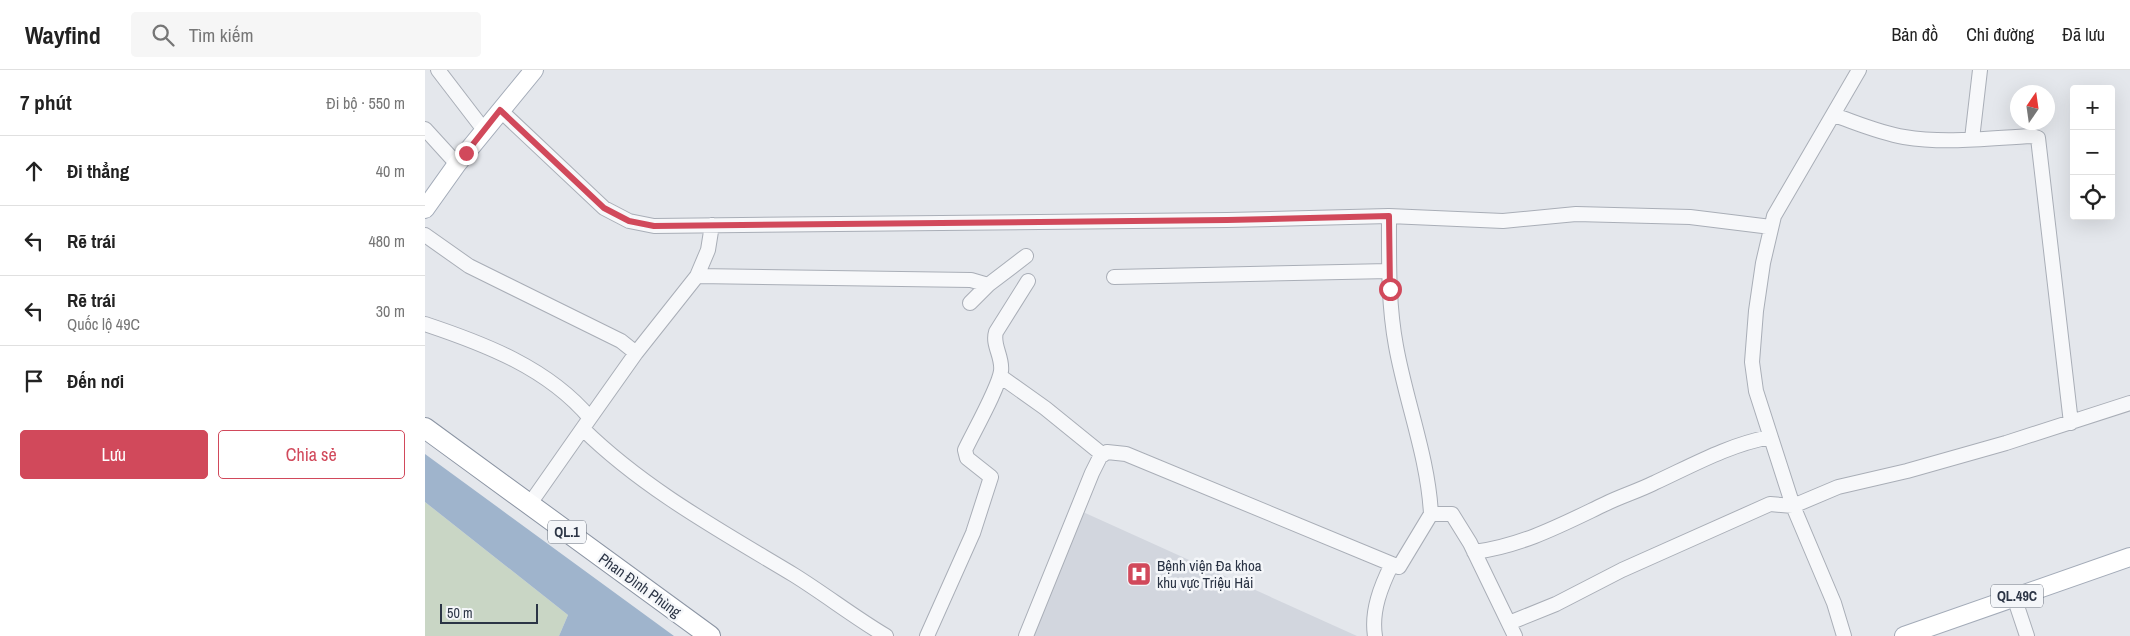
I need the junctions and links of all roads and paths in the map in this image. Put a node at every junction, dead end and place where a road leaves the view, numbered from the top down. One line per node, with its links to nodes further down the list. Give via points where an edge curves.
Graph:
1 (438, 70): 8 (street)
2 (534, 70): 5 (main road)
3 (1859, 70): 6 (street)
4 (1979, 70): 9 (street)
5 (500, 110): 8 (main road); 13 (street, via 604,208 617,216 647,225)
6 (1834, 115): 9 (street, via 1904,137); 14 (street, via 1781,202)
7 (425, 129): 10 (street)
8 (484, 130): 10 (main road)
9 (1972, 140): 27 (street, via 2032,136 2040,142)
10 (457, 164): 11 (main road)
11 (425, 209)
12 (1389, 216): 13 (street); 14 (street, via 1487,221 1576,214 1690,217); 17 (street)
13 (712, 225): 18 (street, via 708,250)
14 (1771, 227): 30 (street, via 1756,311 1752,362 1756,391)
15 (425, 235): 24 (street, via 469,266 621,341)
16 (1026, 256): 21 (street)
17 (1389, 271): 19 (street); 34 (street, via 1396,348 1426,475)
18 (697, 276): 21 (street, via 971,280); 24 (street)
19 (1114, 277)
20 (1028, 281): 25 (street, via 995,337 1001,362)
21 (988, 285): 22 (street)
22 (971, 302)
23 (425, 324): 28 (street, via 505,354 550,381 578,404)
24 (636, 353): 28 (street)
25 (1000, 376): 31 (street); 43 (street, via 965,452 967,458 991,477 973,533)
26 (2130, 403): 27 (street)
27 (2071, 422): 33 (street, via 1916,468 1838,487)
28 (587, 423): 32 (street); 42 (street, via 609,455 637,476)
29 (425, 428): 32 (highway, Phan Đình Phùng / QL.1)
30 (1770, 437): 33 (street); 35 (street, via 1742,442 1527,539 1493,550)
31 (1103, 455): 37 (street, via 1107,452 1126,454); 44 (street, via 1092,473)
32 (529, 505): 41 (highway, Phan Đình Phùng / QL.1)
33 (1793, 506): 39 (street, via 1770,504); 47 (street, via 1834,603)
34 (1431, 514): 35 (street, via 1452,514); 37 (street, via 1399,567)
35 (1474, 552): 39 (street)
36 (2130, 557): 38 (main road, QL.49C)
37 (1392, 564): 45 (street, via 1381,586 1375,610)
38 (2014, 597): 40 (main road, QL.49C); 48 (street)
39 (1509, 623): 46 (street)
40 (1908, 635)
41 (710, 636)
42 (886, 636)
43 (927, 636)
44 (1026, 636)
45 (1375, 636)
46 (1515, 636)
47 (1844, 636)
48 (2027, 636)

